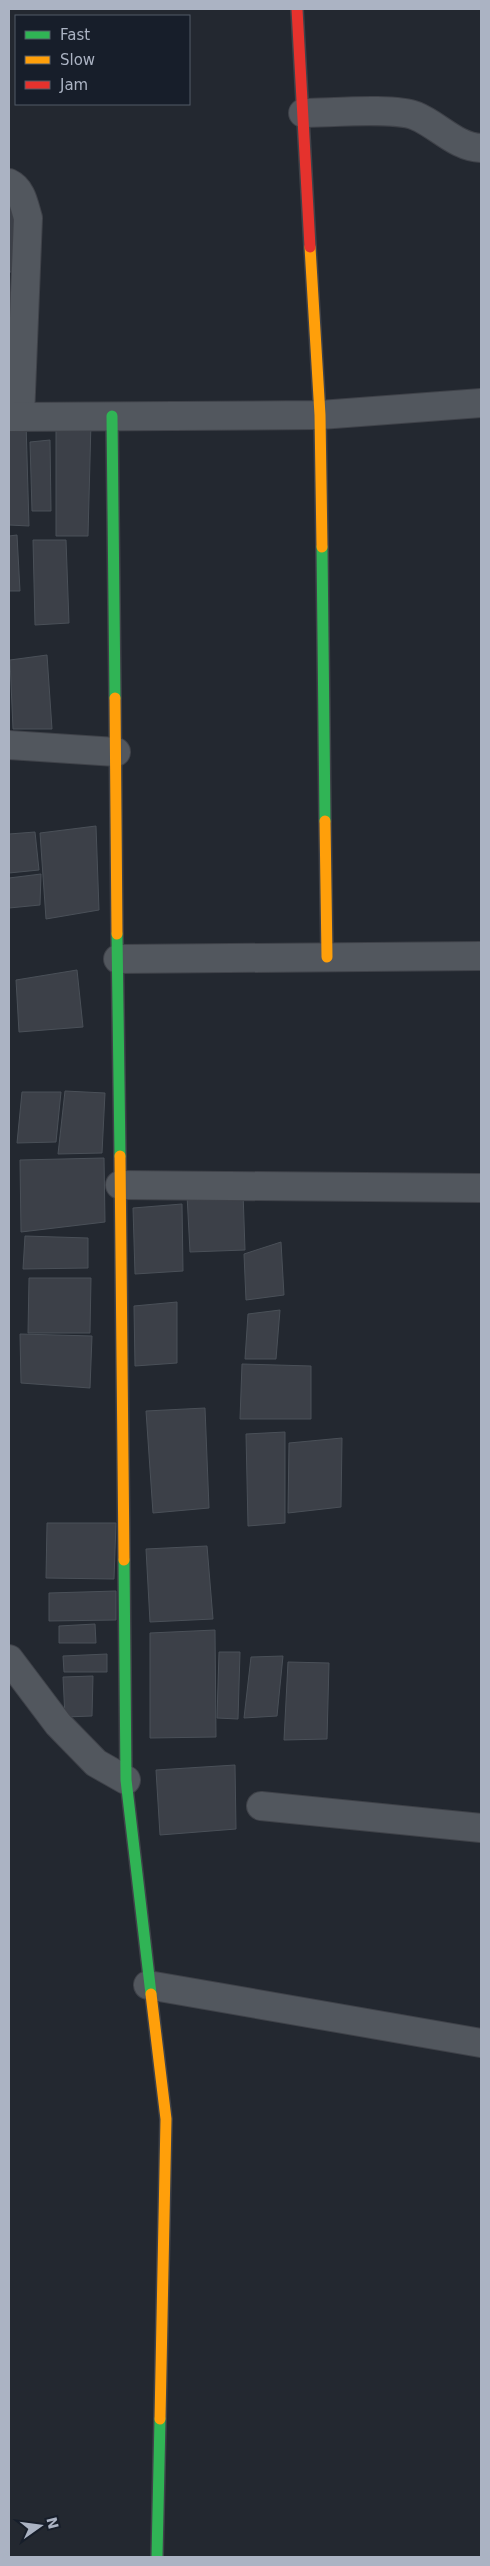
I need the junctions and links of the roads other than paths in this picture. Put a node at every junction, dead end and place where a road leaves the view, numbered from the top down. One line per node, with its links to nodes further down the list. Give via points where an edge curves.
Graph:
1 (297, 9): 2 (street)
2 (304, 113): 3 (street, via 396,112 415,115 457,140); 6 (street)
3 (481, 148)
4 (9, 183): 8 (street, via 23,198 28,218)
5 (481, 403): 6 (street)
6 (320, 415): 7 (street); 12 (street)
7 (112, 416): 8 (street); 10 (street)
8 (14, 417)
9 (9, 745): 10 (street)
10 (116, 752): 13 (street)
11 (481, 956): 12 (street)
12 (327, 957): 13 (street)
13 (118, 959): 14 (street)
14 (120, 1185): 15 (street); 17 (street)
15 (481, 1188)
16 (9, 1659): 17 (street, via 58,1724 96,1763)
17 (126, 1780): 20 (street)
18 (262, 1806): 19 (street)
19 (481, 1828)
20 (148, 1986): 21 (street); 22 (street, via 166,2119)
21 (481, 2043)
22 (157, 2557)

